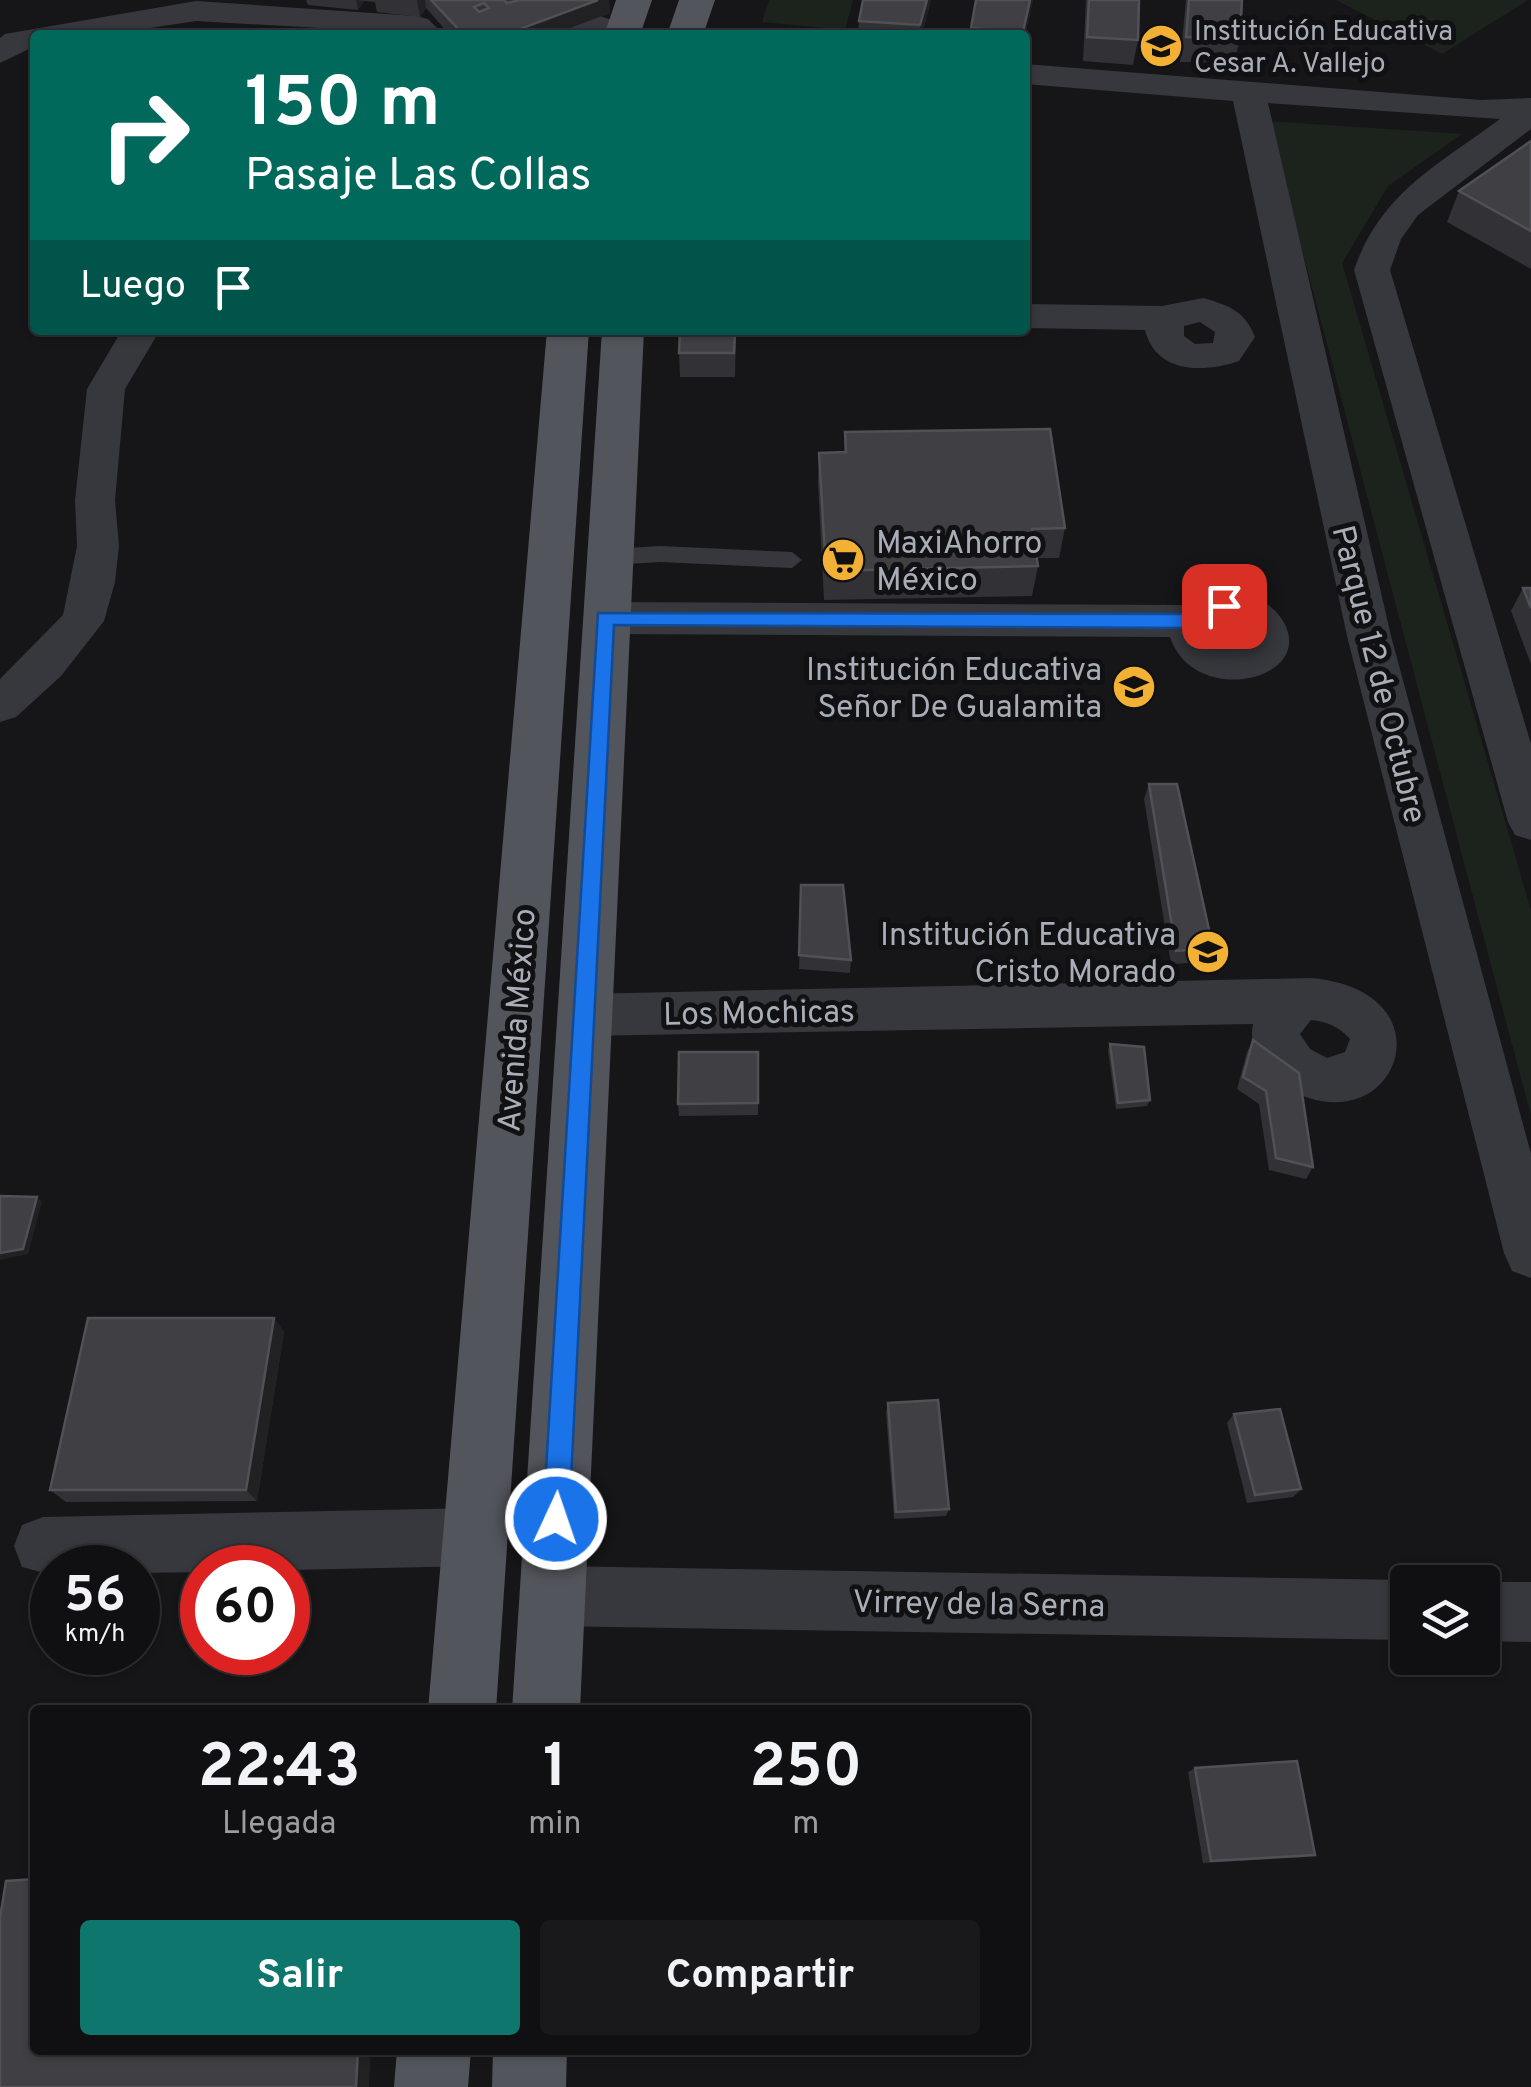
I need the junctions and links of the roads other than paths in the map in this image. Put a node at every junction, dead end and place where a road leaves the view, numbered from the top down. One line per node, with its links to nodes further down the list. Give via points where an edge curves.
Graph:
1 (634, 0): 7 (main road)
2 (696, 0): 8 (main road)
3 (76, 30): 4 (street, via 196,11)
4 (421, 30)
5 (583, 30): 6 (street)
6 (610, 30)
7 (625, 30)
8 (687, 30)
9 (30, 38): 10 (street)
10 (0, 53)
11 (1030, 74): 12 (street)
12 (1248, 90): 13 (street); 27 (street, Parque 12 de Octubre, via 1365,619)
13 (1531, 111): 24 (street, via 1404,207 1372,270)
14 (1030, 316): 15 (street)
15 (1168, 318)
16 (138, 335): 23 (street, via 106,389 98,546 83,620)
17 (568, 335): 28 (main road, Avenida México)
18 (623, 335): 19 (main road, Avenida México)
19 (612, 557): 20 (lane); 21 (main road, Avenida México)
20 (792, 560)
21 (604, 618): 22 (street); 26 (main road, Avenida México)
22 (1192, 621)
23 (0, 705)
24 (1531, 822)
25 (1294, 1002): 26 (street, Los Mochicas)
26 (584, 1015): 30 (main road, Avenida México)
27 (1531, 1253)
28 (476, 1537): 29 (street); 34 (main road, Avenida México)
29 (91, 1545)
30 (551, 1596): 31 (street, Virrey de la Serna); 35 (main road, Avenida México)
31 (1390, 1610)
32 (1500, 1611): 33 (street)
33 (1531, 1612)
34 (462, 1705)
35 (546, 1705)
36 (434, 2055): 38 (main road)
37 (530, 2055): 39 (main road)
38 (431, 2087)
39 (529, 2087)

